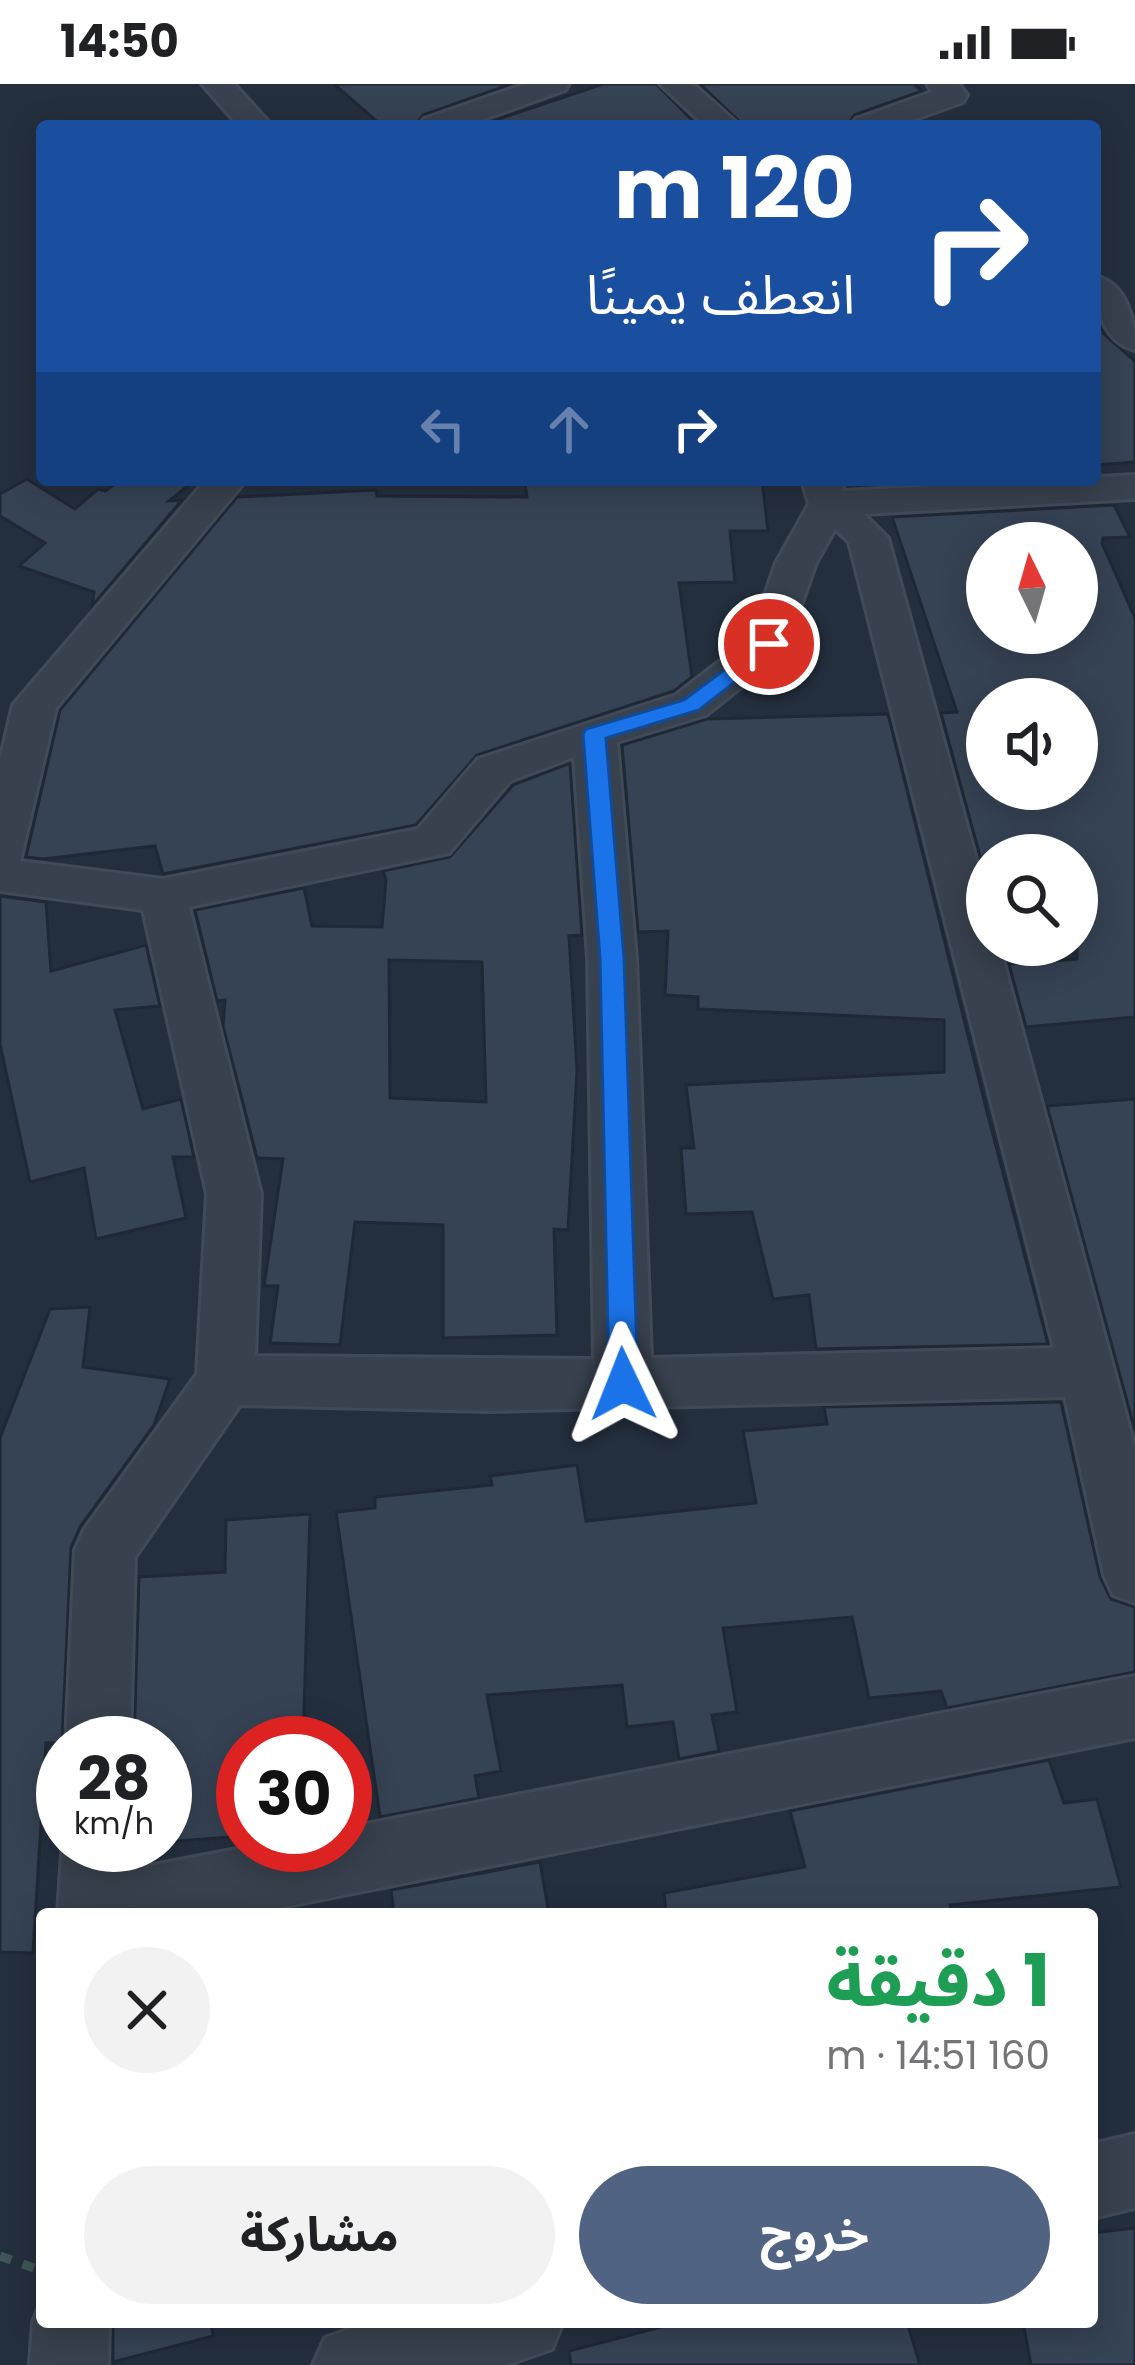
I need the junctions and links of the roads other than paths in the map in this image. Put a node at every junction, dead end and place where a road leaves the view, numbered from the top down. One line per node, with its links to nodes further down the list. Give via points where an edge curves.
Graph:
1 (217, 84): 7 (street)
2 (456, 84): 6 (street)
3 (554, 84): 6 (street)
4 (675, 84): 9 (street)
5 (947, 90): 10 (street); 11 (street)
6 (483, 109): 8 (street)
7 (250, 120)
8 (452, 120)
9 (717, 120)
10 (880, 120)
11 (971, 120)
12 (1101, 294): 13 (street)
13 (1135, 339)
14 (222, 486): 18 (street, via 35,705)
15 (1135, 487): 16 (street)
16 (825, 492): 17 (street, via 769,644 692,705); 21 (street, via 868,538)
17 (594, 734): 20 (street, via 494,770 434,842); 23 (street, via 612,958)
18 (0, 856)
19 (0, 875): 20 (street)
20 (164, 896): 22 (street, via 234,1194)
21 (1088, 1372): 23 (street); 24 (street)
22 (225, 1380): 23 (street); 26 (street, via 105,1550)
23 (623, 1384)
24 (1134, 1571)
25 (1135, 1707): 29 (street)
26 (99, 1716)
27 (93, 1872): 28 (street)
28 (92, 1908)
29 (117, 1908)
30 (1135, 2171): 31 (street)
31 (1098, 2180)
32 (71, 2328): 34 (street)
33 (501, 2328): 35 (street)
34 (69, 2365)
35 (352, 2365)

